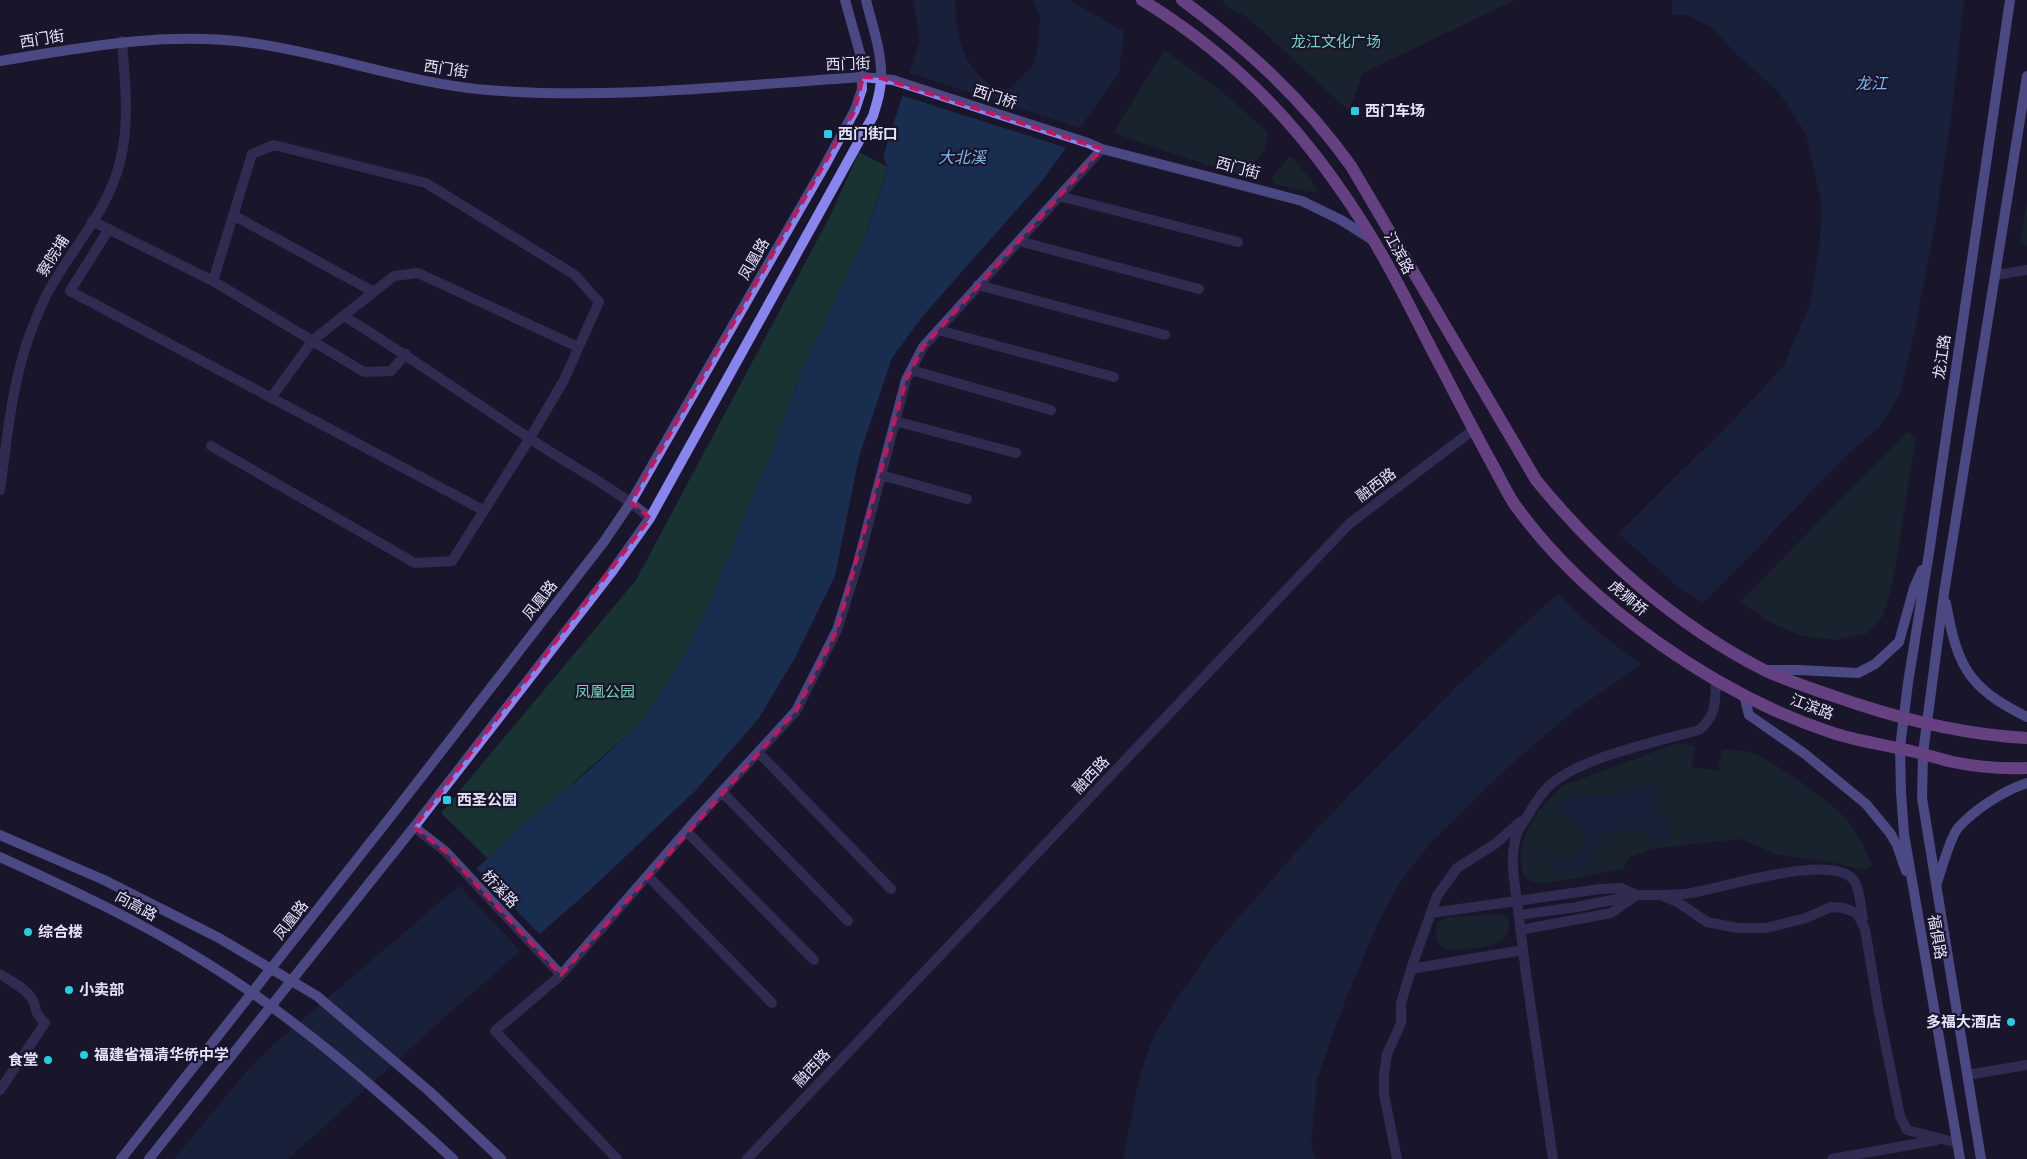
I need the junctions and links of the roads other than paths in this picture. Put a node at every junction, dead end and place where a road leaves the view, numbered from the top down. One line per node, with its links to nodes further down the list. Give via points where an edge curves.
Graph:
1 (845, 0): 9 (street, 凤凰路)
2 (866, 0): 10 (street, via 880,59)
3 (1143, 0): 19 (main road, 江滨路, via 1210,47 1259,90 1312,148)
4 (1182, 0): 48 (main road, 江滨路, via 1250,52 1328,134 1352,166 1536,480)
5 (2010, 0): 49 (street, 龙江路)
6 (122, 41): 7 (street, 西门街); 9 (street, 西门街, via 162,38 251,43 306,52 451,86 518,92 623,92); 16 (street, 察院埔, via 127,120 123,145 112,184)
7 (0, 61)
8 (2027, 76): 22 (street)
9 (863, 77): 10 (street, 西门街); 45 (street, 凤凰路, via 855,110 824,168)
10 (881, 78): 11 (street, 西门街); 47 (street, via 874,116)
11 (893, 80): 12 (street, 西门桥)
12 (1088, 143): 13 (street, 西门街)
13 (1102, 149): 14 (street); 19 (street, 西门街, via 1302,201)
14 (1059, 196): 18 (street); 20 (street)
15 (234, 215): 23 (street); 26 (street); 31 (street, via 252,154 274,145 426,183 575,275 599,302)
16 (92, 221): 17 (street); 43 (street, 察院埔, via 51,286 30,333 9,423)
17 (109, 230): 23 (street); 35 (street, via 70,291)
18 (1018, 241): 24 (street); 25 (street)
19 (1374, 241): 38 (main road, 江滨路)
20 (1238, 242)
21 (2027, 270): 22 (street)
22 (1996, 276): 51 (street)
23 (213, 281): 30 (street)
24 (978, 285): 28 (street); 29 (street)
25 (1199, 289)
26 (374, 292): 27 (street); 31 (street, via 394,276 418,273)
27 (344, 316): 30 (street); 32 (street)
28 (938, 330): 33 (street, via 923,346); 34 (street)
29 (1165, 335)
30 (313, 340): 32 (street, via 364,372 391,371); 35 (street)
31 (578, 348): 39 (street, via 564,380)
32 (406, 354): 39 (street)
33 (912, 370): 36 (street); 37 (street, via 906,380)
34 (1114, 377)
35 (271, 398): 46 (street)
36 (1051, 410)
37 (895, 421): 41 (street); 42 (street)
38 (1473, 430): 50 (main road, 江滨路, via 1514,504); 104 (street, 融西路, via 1349,524)
39 (530, 438): 45 (street); 46 (street)
40 (211, 446): 46 (street, via 416,563 452,561)
41 (1016, 453)
42 (881, 475): 44 (street); 62 (street, via 837,630 796,711)
43 (0, 490)
44 (967, 499)
45 (631, 502): 47 (street); 86 (street, 凤凰路, via 603,544)
46 (483, 510)
47 (650, 518): 68 (street)
48 (1594, 544): 52 (main road, 虎狮桥, via 1621,570)
49 (1929, 553): 54 (street, via 1914,588 1899,642 1875,664 1858,673); 57 (street, 龙江路)
50 (1568, 566): 53 (main road, 虎狮桥)
51 (1944, 593): 58 (street, via 1958,657 1974,683); 59 (street)
52 (1693, 627): 54 (main road, 江滨路)
53 (1670, 651): 55 (main road, 江滨路)
54 (1765, 670): 57 (main road, 江滨路, via 1812,690)
55 (1716, 680): 56 (main road, 江滨路); 67 (street, via 1713,713 1699,730 1624,751 1570,772 1550,785)
56 (1744, 695): 61 (main road, 江滨路, via 1780,713 1834,733); 75 (street, via 1749,715 1805,754 1879,818 1897,845)
57 (1904, 718): 59 (main road, 江滨路); 61 (street, 福俱路)
58 (2027, 718)
59 (1926, 724): 60 (main road, 江滨路); 63 (street, 福俱路)
60 (2027, 738)
61 (1900, 748): 63 (main road, 江滨路); 75 (street, 福俱路, via 1904,834)
62 (758, 752): 66 (street); 74 (street)
63 (1923, 753): 64 (main road, 江滨路, via 1954,762 2002,769); 73 (street, 福俱路, via 1922,798)
64 (2027, 768)
65 (2027, 783): 73 (street, via 2008,790 1985,805 1957,829)
66 (722, 792): 69 (street); 81 (street)
67 (1528, 814): 78 (street, via 1516,835 1512,865); 79 (street, via 1495,844 1457,868)
68 (414, 827): 88 (street, 桥溪路, via 445,851); 90 (street)
69 (686, 831): 72 (street); 85 (street)
70 (0, 835): 86 (street, via 104,880 219,938)
71 (0, 857): 91 (street, 向高路, via 96,900 205,961)
72 (648, 876): 88 (street); 92 (street)
73 (1936, 884): 95 (street, 福俱路)
74 (891, 889)
75 (1914, 893): 98 (street, 福俱路)
76 (1637, 895): 77 (street); 78 (street, via 1621,888); 80 (street); 83 (street, via 1611,913)
77 (1661, 895): 82 (street, via 1707,922 1738,928 1766,928 1806,918 1831,907 1857,913); 82 (street, via 1694,893 1798,870 1825,868 1844,872 1854,881)
78 (1517, 901): 79 (street); 80 (street)
79 (1431, 913): 87 (street)
80 (1519, 915): 83 (street)
81 (848, 921)
82 (1865, 929): 97 (street, via 1900,1116 1907,1130)
83 (1520, 930): 84 (street)
84 (1523, 950): 87 (street); 106 (street)
85 (814, 960)
86 (272, 969): 90 (street); 91 (street, 凤凰路)
87 (1411, 969): 105 (street, via 1401,1003 1401,1023 1384,1069 1384,1094)
88 (557, 971): 103 (street, via 496,1031)
89 (0, 974): 96 (street, via 27,992 35,1013 45,1023)
90 (291, 982): 93 (street); 102 (street, via 318,996 429,1091)
91 (251, 993): 93 (street, 向高路); 99 (street, 凤凰路)
92 (772, 1003)
93 (270, 1007): 100 (street); 101 (street, 向高路, via 408,1117)
94 (2027, 1064): 95 (street)
95 (1967, 1075): 109 (street, 福俱路)
96 (0, 1090)
97 (1940, 1139): 98 (street); 107 (street)
98 (1958, 1143): 108 (street, 福俱路)
99 (121, 1159)
100 (149, 1159)
101 (453, 1159)
102 (501, 1159)
103 (617, 1159)
104 (747, 1159)
105 (1397, 1159)
106 (1553, 1159)
107 (1832, 1159)
108 (1960, 1159)
109 (1981, 1159)

